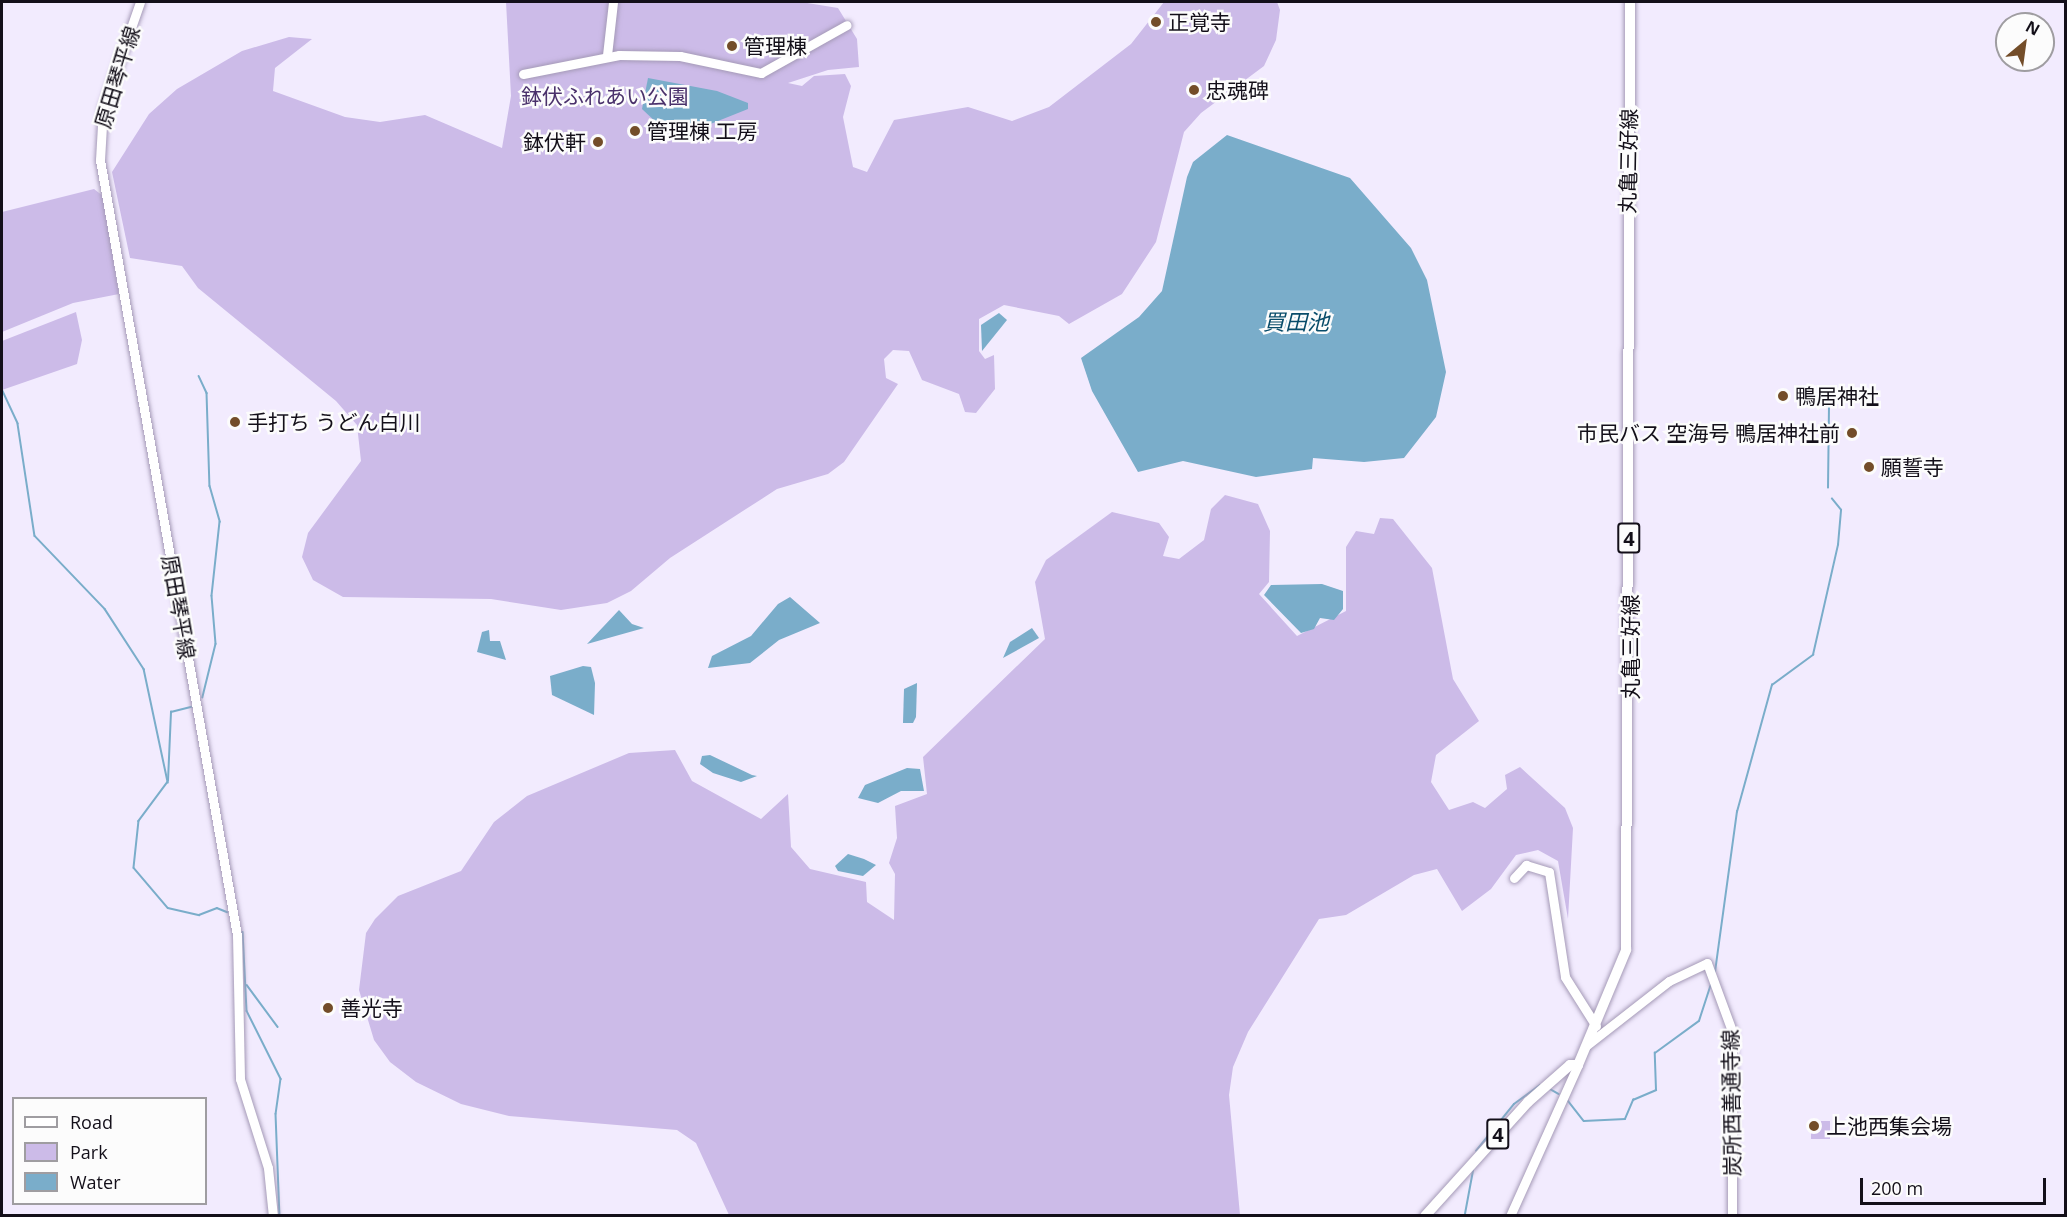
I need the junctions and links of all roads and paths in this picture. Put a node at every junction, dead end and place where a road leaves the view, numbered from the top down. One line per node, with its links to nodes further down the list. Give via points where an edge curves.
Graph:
1 (140, 2): 11 (main road, 原田琴平線, via 103,108 100,160 237,935 240,1079 268,1168)
2 (613, 2): 5 (main road)
3 (1630, 2): 8 (main road, 丸亀三好線 / 4, via 1629,928 1622,970)
4 (848, 25): 5 (main road, via 760,73 680,56)
5 (608, 55): 6 (main road)
6 (523, 74)
7 (1514, 878): 8 (main road, via 1526,865 1549,872 1565,977)
8 (1596, 1026): 9 (main road, 丸亀三好線 / 4)
9 (1587, 1046): 10 (main road, 丸亀三好線 / 4); 14 (main road, 炭所西善通寺線, via 1660,987 1707,963 1732,1031)
10 (1578, 1065): 12 (main road, 4, via 1570,1065 1528,1102); 13 (main road)
11 (273, 1215)
12 (1425, 1215)
13 (1510, 1215)
14 (1732, 1215)

